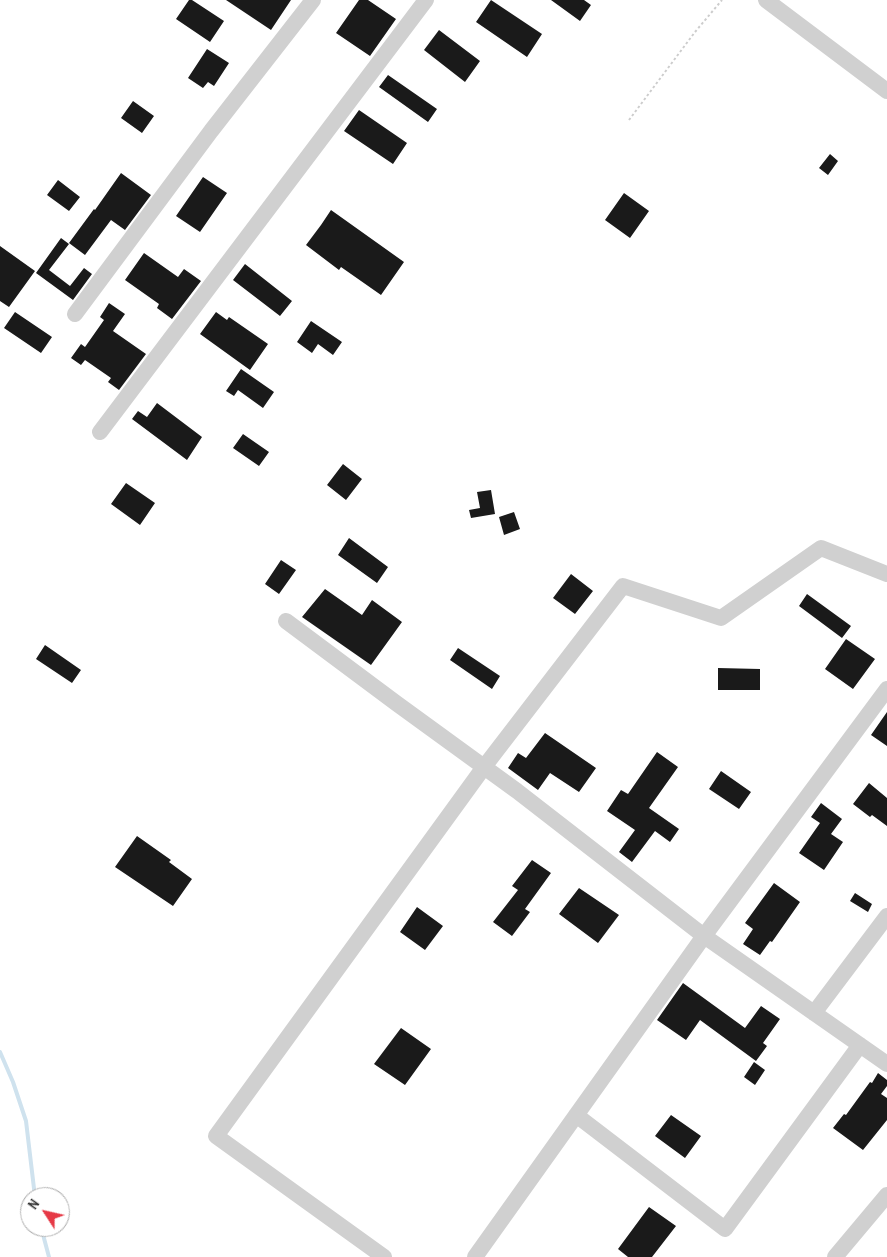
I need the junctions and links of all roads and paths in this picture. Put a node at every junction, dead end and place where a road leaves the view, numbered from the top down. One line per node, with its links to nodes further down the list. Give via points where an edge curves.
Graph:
1 (313, 0): 7 (street)
2 (426, 0): 8 (street)
3 (722, 0): 6 (path)
4 (766, 0): 5 (street)
5 (887, 92)
6 (629, 120)
7 (75, 314)
8 (100, 432)
9 (887, 574): 12 (street, via 821,548 721,618 623,586)
10 (286, 621): 12 (street)
11 (887, 689): 14 (street)
12 (484, 766): 14 (street); 20 (street, via 216,1136)
13 (887, 916): 15 (street)
14 (704, 936): 15 (street); 18 (street)
15 (814, 1013): 16 (street)
16 (860, 1045): 17 (street); 18 (street, via 725,1229)
17 (887, 1064)
18 (576, 1115): 21 (street)
19 (887, 1195): 22 (street)
20 (384, 1257)
21 (475, 1257)
22 (835, 1257)

